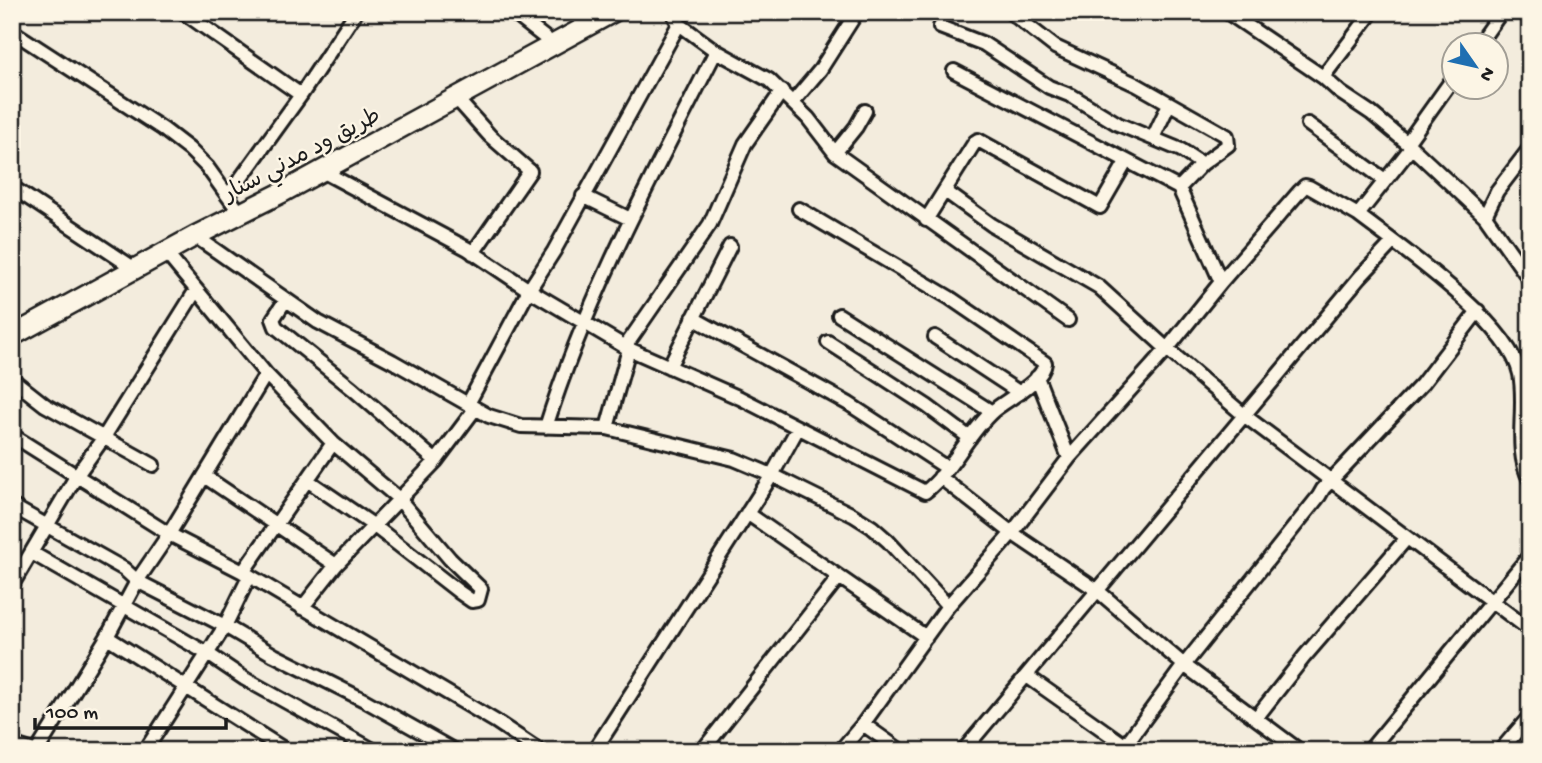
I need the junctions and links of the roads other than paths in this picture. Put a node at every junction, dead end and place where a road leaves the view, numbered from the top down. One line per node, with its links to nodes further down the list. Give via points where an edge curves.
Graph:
1 (183, 12): 20 (street)
2 (356, 12): 20 (street)
3 (512, 12): 15 (street)
4 (612, 12): 15 (highway, طريق ود مدني سنار)
5 (672, 12): 11 (street)
6 (857, 12): 23 (street)
7 (1010, 12): 24 (street, via 1055,47)
8 (1372, 12): 18 (street)
9 (1501, 12): 14 (street)
10 (1231, 13): 18 (street)
11 (679, 24): 16 (street); 39 (street)
12 (940, 27): 27 (street, via 984,44 1049,87)
13 (12, 31): 38 (street, via 163,129 207,167)
14 (1487, 32)
15 (553, 44): 22 (highway, طريق ود مدني سنار)
16 (716, 51): 19 (street); 44 (street)
17 (954, 71): 31 (street)
18 (1322, 77): 28 (street)
19 (782, 91): 23 (street); 65 (street, via 745,145 710,224)
20 (301, 95): 38 (street)
21 (1440, 97): 28 (street)
22 (456, 98): 33 (highway, طريق ود مدني سنار); 50 (street, via 530,171)
23 (793, 102): 30 (street)
24 (1169, 104): 27 (street); 32 (street, via 1227,136 1228,145)
25 (865, 111): 30 (street)
26 (1308, 124): 34 (street)
27 (1153, 138): 32 (street)
28 (1409, 145): 34 (street); 43 (street)
29 (1530, 148): 43 (street, via 1497,191)
30 (835, 153): 45 (street)
31 (1126, 162): 36 (street); 37 (street, via 1100,207 978,140)
32 (1202, 163): 36 (street)
33 (322, 171): 41 (highway, طريق ود مدني سنار); 50 (street)
34 (1385, 180): 42 (street)
35 (12, 187): 51 (street)
36 (1179, 188): 53 (street)
37 (945, 191): 45 (street); 66 (street, via 992,225 1099,287)
38 (228, 196): 41 (street)
39 (583, 196): 44 (street); 55 (street)
40 (799, 209): 69 (street, via 1041,359 1045,367)
41 (240, 213): 46 (highway, طريق ود مدني سنار)
42 (1358, 215): 47 (street); 53 (street, via 1305,187)
43 (1485, 216): 52 (street)
44 (630, 219): 61 (street)
45 (926, 220): 60 (street)
46 (195, 236): 49 (highway, طريق ود مدني سنار); 56 (street)
47 (1393, 242): 57 (street); 74 (street)
48 (730, 246): 59 (street)
49 (166, 253): 51 (highway, طريق ود مدني سنار); 54 (street)
50 (473, 253): 55 (street)
51 (135, 269): 62 (highway, طريق ود مدني سنار)
52 (1530, 280)
53 (1221, 282): 66 (street)
54 (196, 290): 68 (street); 79 (street)
55 (529, 290): 61 (street); 72 (street)
56 (285, 301): 72 (street); 83 (street, via 273,319 276,327)
57 (1478, 311): 90 (street, via 1510,349 1519,370 1522,458); 91 (street, via 1422,384)
58 (839, 315): 73 (street)
59 (693, 318): 67 (street); 85 (street, via 849,404)
60 (1068, 320)
61 (582, 323): 65 (street); 75 (street)
62 (14, 333)
63 (935, 337): 71 (street)
64 (828, 342): 80 (street)
65 (627, 348): 67 (street); 76 (street)
66 (1167, 349): 74 (street); 82 (street)
67 (669, 367): 77 (street)
68 (265, 374): 81 (street); 88 (street)
69 (1037, 377): 71 (street); 82 (street)
70 (12, 379): 79 (street, via 45,405)
71 (1020, 393): 73 (street)
72 (472, 407): 75 (street, via 505,422); 83 (street)
73 (992, 412): 80 (street)
74 (1245, 416): 91 (street); 108 (street)
75 (546, 427): 76 (street)
76 (607, 428): 87 (street, via 734,459)
77 (798, 428): 85 (street, via 925,492); 87 (street)
78 (12, 435): 86 (street)
79 (104, 437): 84 (street); 86 (street)
80 (970, 438): 85 (street)
81 (333, 443): 89 (street); 92 (street)
82 (1069, 458): 98 (street)
83 (436, 461): 92 (street)
84 (153, 465)
85 (943, 472): 98 (street)
86 (77, 475): 97 (street); 99 (street)
87 (772, 475): 94 (street); 111 (street, via 872,527)
88 (204, 476): 95 (street); 99 (street)
89 (307, 480): 95 (street); 96 (street)
90 (1530, 480)
91 (1329, 481): 100 (street); 118 (street)
92 (398, 498): 96 (street); 96 (street, via 481,589 478,600 459,592)
93 (12, 506): 97 (street)
94 (747, 513): 105 (street); 132 (street)
95 (276, 524): 103 (street); 104 (street)
96 (373, 525): 103 (street)
97 (46, 526): 101 (street); 106 (street)
98 (1012, 533): 108 (street); 111 (street)
99 (169, 534): 104 (street); 106 (street)
100 (1406, 539): 109 (street); 122 (street)
101 (32, 553): 107 (street); 110 (street)
102 (1530, 555): 109 (street)
103 (336, 565): 112 (street)
104 (246, 575): 112 (street); 113 (street)
105 (839, 577): 116 (street); 133 (street)
106 (137, 580): 110 (street); 113 (street)
107 (12, 584)
108 (1098, 590): 118 (street); 119 (street)
109 (1492, 602): 114 (street); 138 (street)
110 (124, 605): 115 (street); 117 (street)
111 (947, 606): 116 (street)
112 (302, 608): 131 (street)
113 (225, 626): 117 (street); 130 (street)
114 (1530, 630)
115 (107, 637): 120 (street); 126 (street)
116 (926, 637): 123 (street)
117 (208, 654): 120 (street); 129 (street)
118 (1185, 665): 122 (street); 125 (street)
119 (1027, 676): 125 (street); 136 (street)
120 (187, 685): 127 (street); 128 (street)
121 (1530, 716): 139 (street)
122 (1256, 718): 137 (street)
123 (863, 724): 134 (street); 135 (street)
124 (12, 744): 126 (street)
125 (1126, 749)
126 (35, 751)
127 (145, 751)
128 (288, 751)
129 (375, 751)
130 (455, 751)
131 (540, 751)
132 (594, 751)
133 (702, 751)
134 (840, 751)
135 (901, 751)
136 (963, 751)
137 (1300, 751)
138 (1369, 751)
139 (1500, 751)

